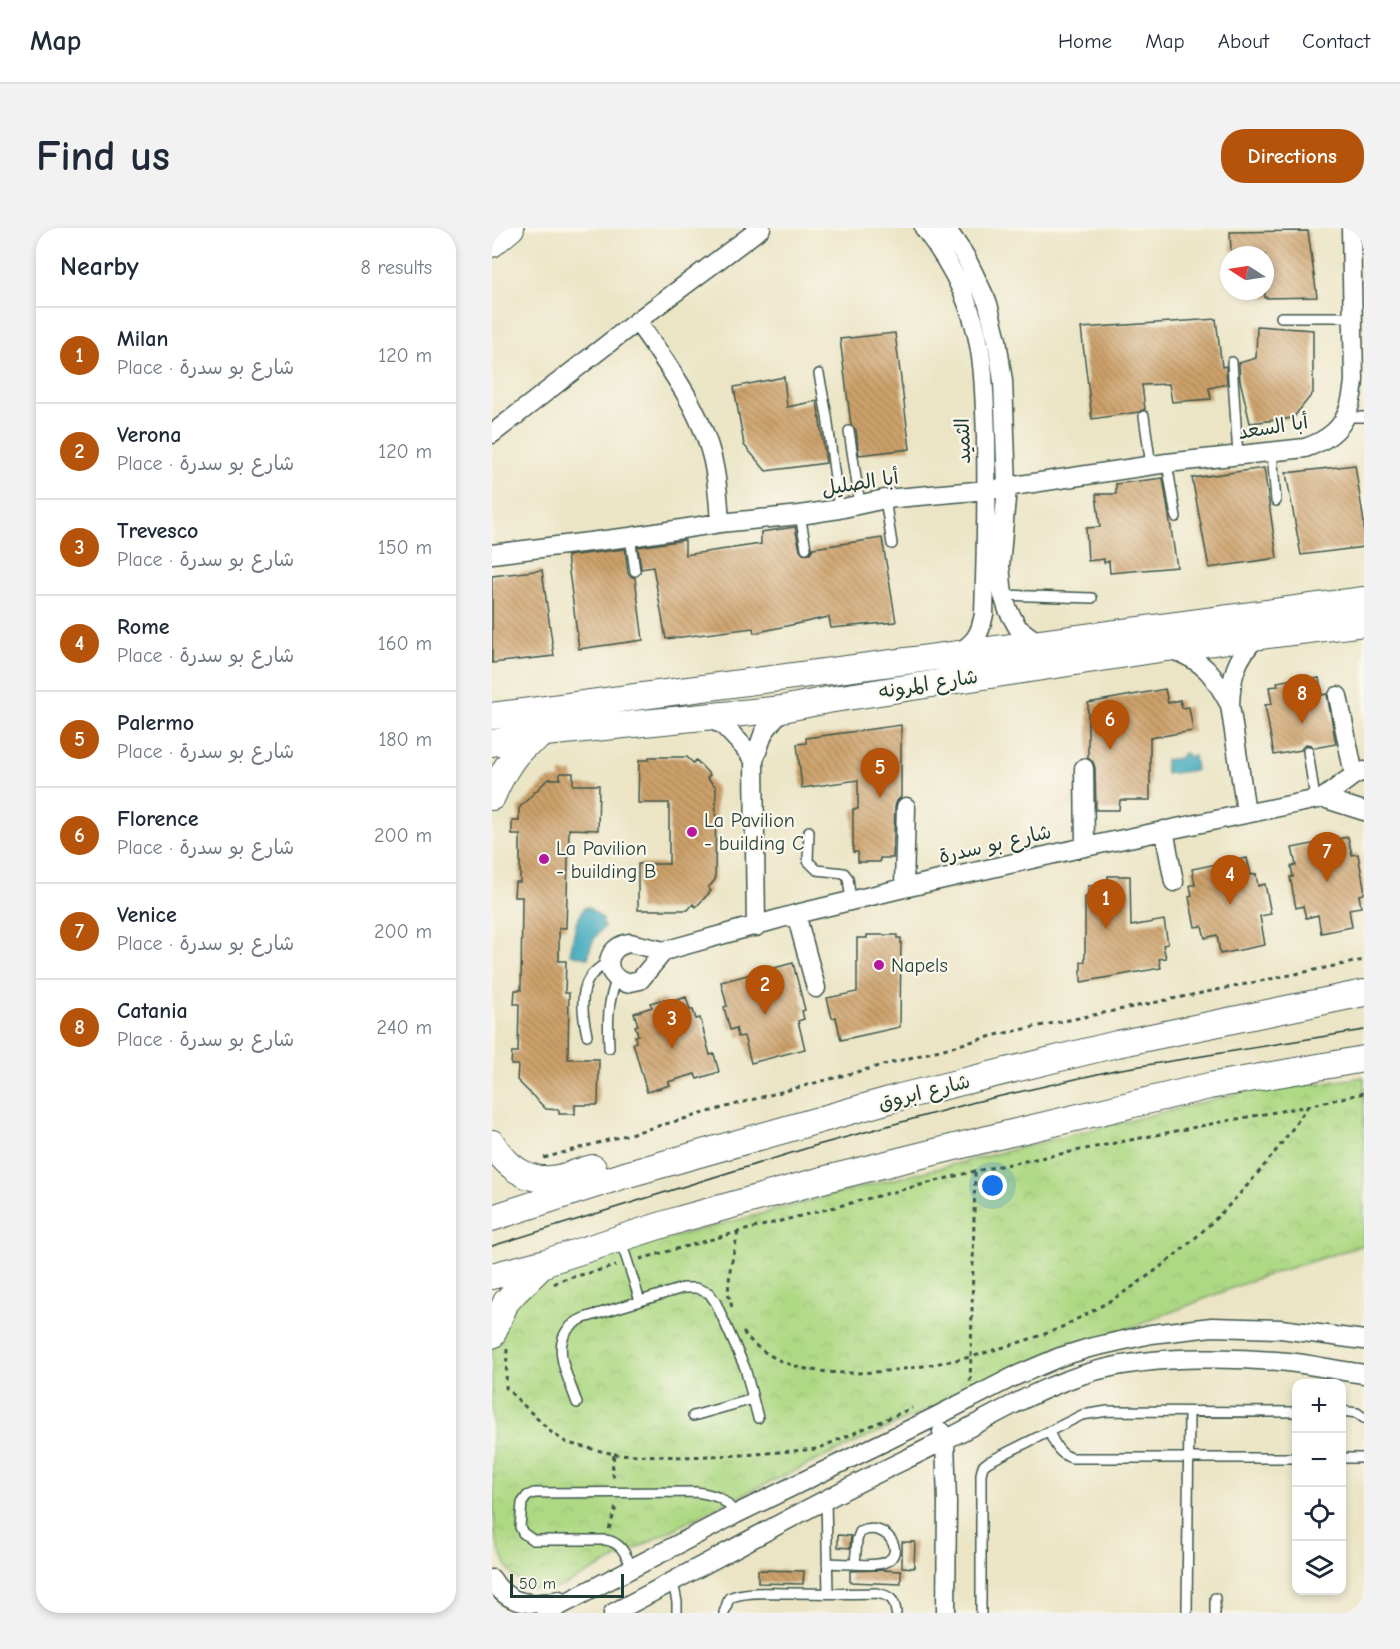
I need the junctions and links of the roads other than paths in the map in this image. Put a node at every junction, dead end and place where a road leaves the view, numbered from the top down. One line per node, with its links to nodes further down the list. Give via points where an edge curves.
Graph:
1 (511, 228): 6 (street)
2 (761, 228): 9 (street)
3 (924, 228): 20 (street, الثميد, via 955,275 978,342 984,377)
4 (946, 228): 19 (street, via 965,256 988,304 997,340 1003,381)
5 (1351, 228): 8 (street, أبا السعد)
6 (492, 244)
7 (1281, 317): 8 (lane)
8 (1352, 317): 13 (street, أبا السعد)
9 (637, 321): 15 (street); 27 (street, via 674,374 707,442 715,471)
10 (1232, 362): 17 (lane)
11 (819, 374): 24 (lane)
12 (1144, 416): 18 (lane)
13 (1355, 417): 16 (street, أبا السعد, via 1320,443)
14 (849, 431): 23 (lane)
15 (492, 434)
16 (1272, 452): 17 (street, أبا السعد); 22 (lane)
17 (1238, 456): 18 (street, أبا السعد)
18 (1159, 465): 19 (street, أبا السعد); 26 (lane)
19 (1007, 487): 20 (street, أبا الصليل); 33 (street, via 1000,566)
20 (987, 490): 21 (street, أبا الصليل); 40 (street, الثميد, via 982,627 972,644)
21 (885, 500): 23 (street, أبا الصليل); 29 (lane)
22 (1276, 501)
23 (860, 504): 24 (street, أبا الصليل)
24 (839, 509): 25 (street, أبا الصليل)
25 (800, 515): 27 (street, أبا الصليل); 30 (lane)
26 (1176, 516)
27 (720, 523): 28 (street, أبا الصليل)
28 (630, 537): 31 (street, أبا الصليل); 32 (lane)
29 (892, 544)
30 (806, 548)
31 (492, 554)
32 (635, 571)
33 (1003, 595): 34 (lane); 38 (street, via 1018,628)
34 (1092, 598)
35 (1364, 600): 38 (street, شارع المرونه)
36 (1364, 623): 37 (street, شارع المرونه)
37 (1256, 638): 39 (street, شارع المرونه); 42 (street, via 1235,668)
38 (1038, 643): 40 (street, شارع المرونه)
39 (1166, 648): 42 (street, via 1199,662 1216,680); 43 (street, شارع المرونه)
40 (956, 655): 44 (street, شارع المرونه)
41 (1338, 696): 51 (street)
42 (1230, 705): 56 (street)
43 (782, 709): 45 (street, شارع المرونه); 49 (street, via 764,732)
44 (492, 716)
45 (703, 718): 46 (street, شارع المرونه); 49 (street, via 722,724)
46 (545, 733): 47 (street, شارع المرونه); 52 (street, via 525,745 504,771)
47 (492, 743)
48 (1308, 752): 53 (lane)
49 (754, 760): 64 (street)
50 (1084, 768): 59 (street)
51 (1359, 773): 53 (street, شارع بو سدرة)
52 (492, 797)
53 (1319, 798): 55 (street, شارع بو سدرة); 56 (street, شارع بو سدرة)
54 (906, 807): 61 (street)
55 (1364, 811)
56 (1246, 812): 57 (street, شارع بو سدرة)
57 (1164, 830): 59 (street, شارع بو سدرة); 60 (street)
58 (808, 831): 62 (lane, via 808,861 817,870 844,873)
59 (1085, 847): 61 (street, شارع بو سدرة)
60 (1174, 882)
61 (904, 888): 62 (street, شارع بو سدرة)
62 (851, 902): 63 (street, شارع بو سدرة)
63 (796, 914): 64 (street, شارع بو سدرة); 68 (street)
64 (756, 927): 65 (street, شارع بو سدرة)
65 (664, 951): 66 (street, شارع بو سدرة, via 625,944 612,952); 67 (street, via 640,980 626,983)
66 (609, 961): 67 (street); 70 (lane, via 590,978 584,993)
67 (617, 979): 72 (lane, via 609,1012)
68 (816, 988)
69 (1364, 993): 76 (street, شارع ابروق, via 1118,1044 900,1097)
70 (587, 1035)
71 (1364, 1041): 74 (street, via 1235,1068)
72 (609, 1048)
73 (1364, 1059): 74 (street)
74 (1209, 1086): 80 (street, via 826,1179)
75 (492, 1143): 77 (street, via 508,1164 529,1176 549,1179 600,1167)
76 (684, 1157): 77 (street, شارع ابروق); 79 (street, via 642,1182 515,1224)
77 (625, 1175): 78 (street, شارع ابروق)
78 (492, 1218)
79 (492, 1236)
80 (620, 1238): 81 (street); 83 (lane)
81 (548, 1274): 82 (street); 84 (street, via 514,1292 506,1302)
82 (492, 1276)
83 (640, 1301): 87 (lane, via 683,1288 709,1293 745,1368); 88 (lane, via 572,1323 562,1338 560,1354)
84 (500, 1339)
85 (1364, 1340): 94 (street, via 1281,1329 1212,1327 1151,1334 1089,1348 1036,1366)
86 (1364, 1374): 97 (street, via 1289,1362 1132,1363 1068,1379)
87 (753, 1399): 93 (lane); 95 (lane)
88 (578, 1403)
89 (1189, 1412): 90 (lane); 96 (lane, via 1108,1411 1082,1415); 101 (lane)
90 (1292, 1412)
91 (1346, 1412): 92 (lane)
92 (1362, 1415)
93 (693, 1416)
94 (935, 1417): 97 (street); 103 (street)
95 (758, 1418)
96 (1049, 1432): 101 (lane, via 1059,1452 1072,1458); 118 (lane, via 983,1466)
97 (945, 1440): 102 (street); 117 (street)
98 (1292, 1458): 101 (lane)
99 (1346, 1458): 100 (lane)
100 (1364, 1458)
101 (1189, 1459): 119 (lane)
102 (826, 1499): 104 (lane); 108 (street)
103 (736, 1514): 106 (street); 106 (lane, via 727,1502 696,1492 534,1493 522,1503 520,1527 532,1540 614,1541)
104 (827, 1563): 105 (lane); 109 (lane)
105 (855, 1564): 105 (lane, via 887,1562 895,1546 892,1538 879,1530 868,1528 860,1532)
106 (632, 1567): 110 (street)
107 (492, 1579): 110 (street, via 504,1594 522,1603 547,1603)
108 (673, 1582): 113 (street); 114 (lane)
109 (828, 1593): 115 (lane, via 744,1593 729,1598); 116 (lane, via 885,1595 892,1598)
110 (579, 1595): 112 (street)
111 (1215, 1598): 120 (lane)
112 (546, 1613)
113 (613, 1613)
114 (677, 1613)
115 (724, 1613)
116 (896, 1613)
117 (946, 1613)
118 (981, 1613)
119 (1187, 1613)
120 (1215, 1613)

